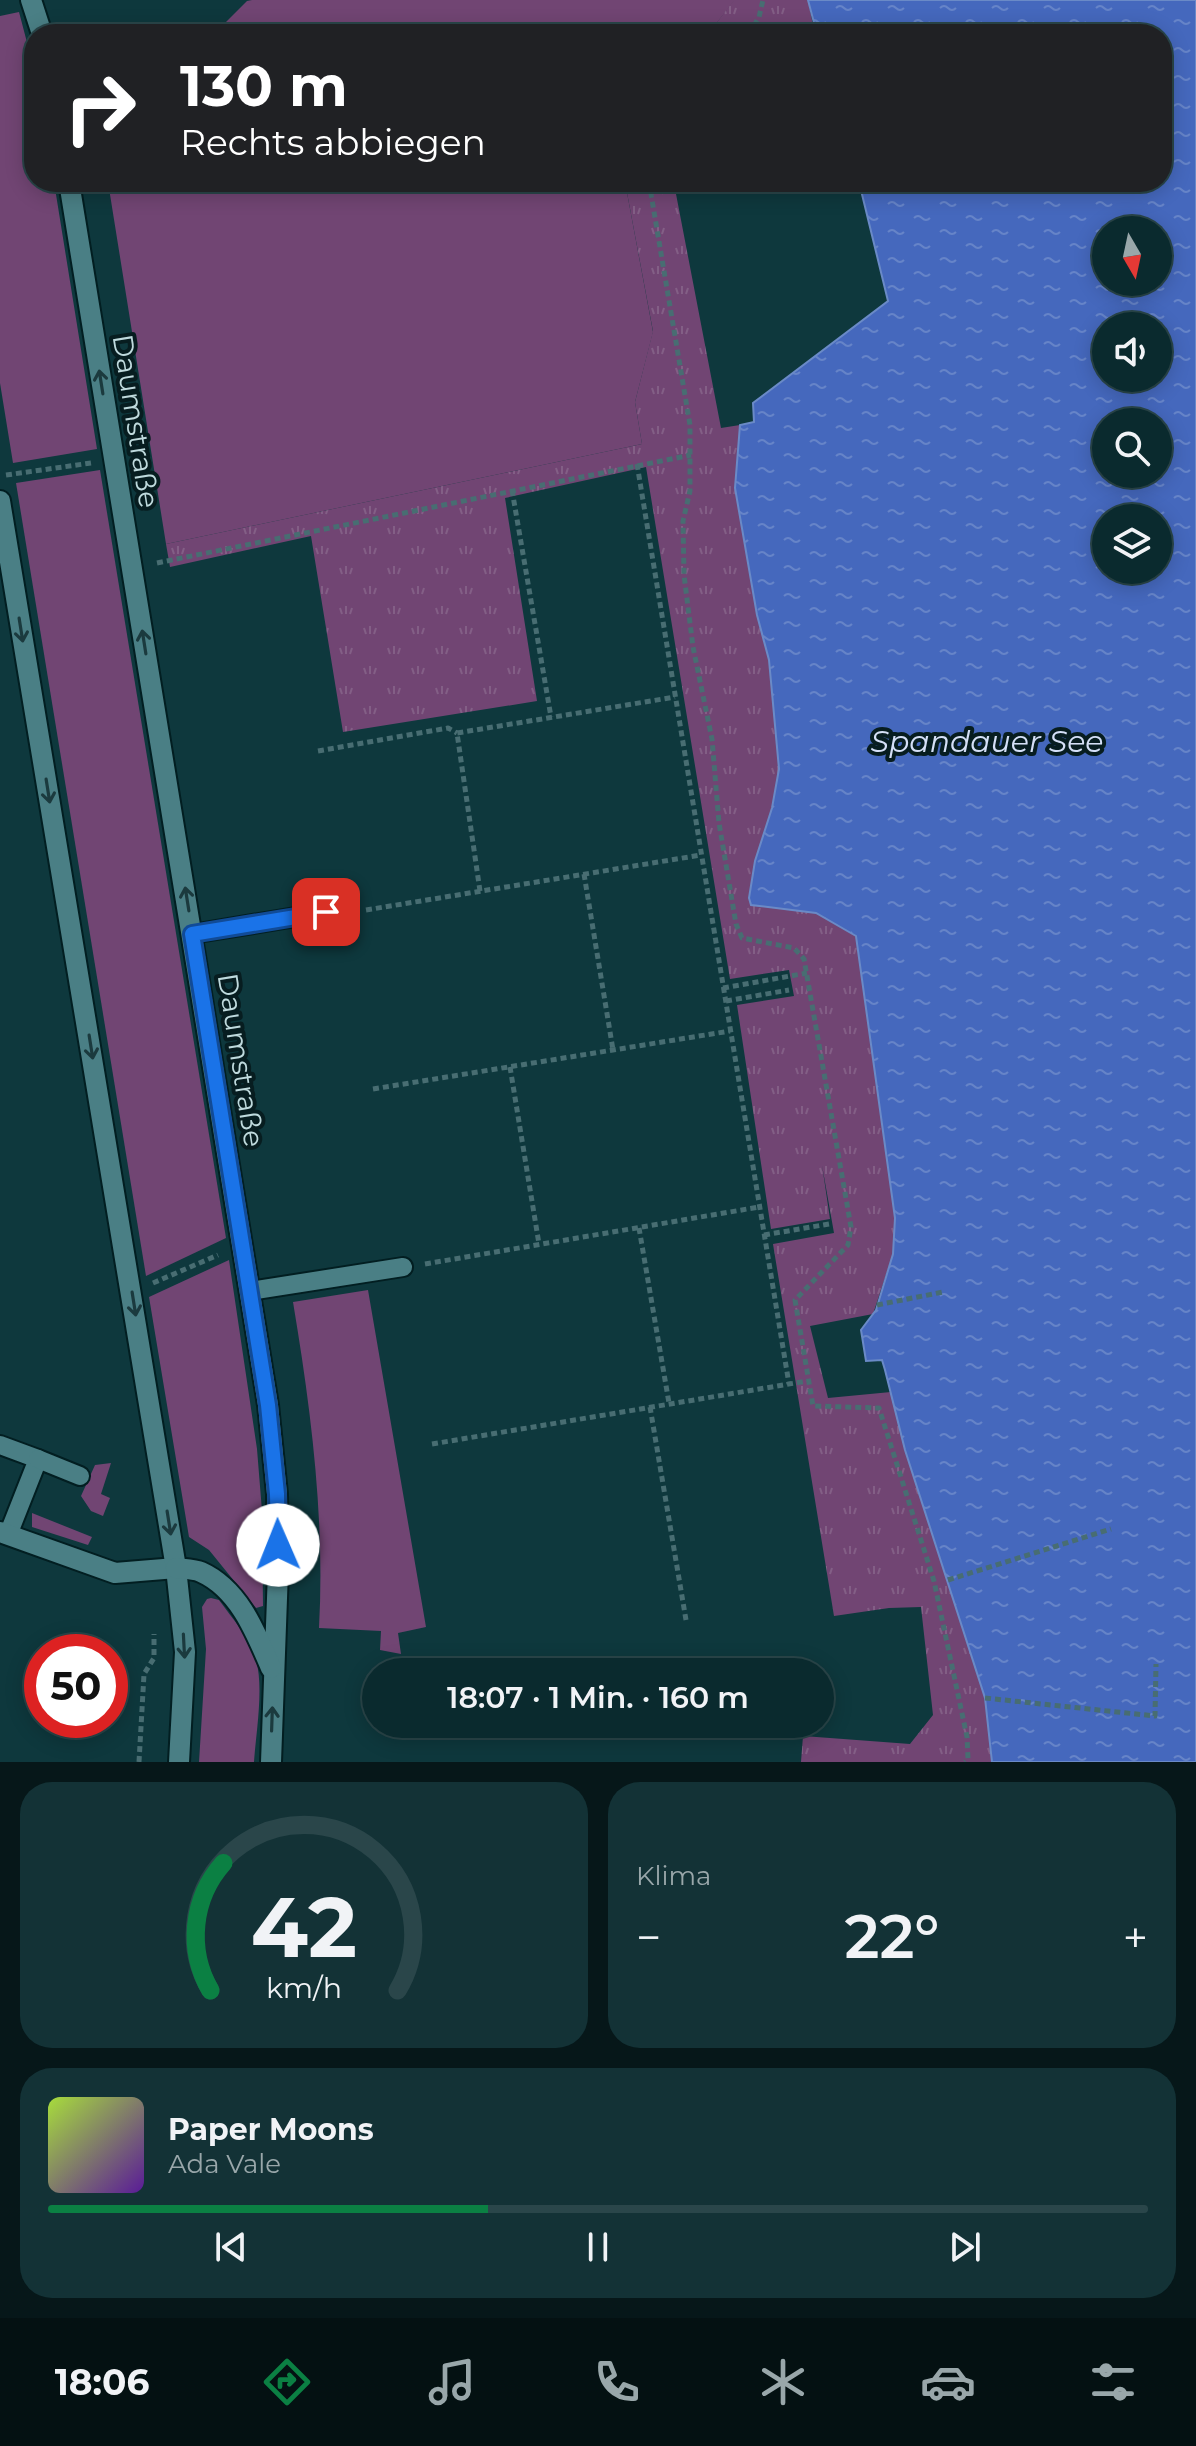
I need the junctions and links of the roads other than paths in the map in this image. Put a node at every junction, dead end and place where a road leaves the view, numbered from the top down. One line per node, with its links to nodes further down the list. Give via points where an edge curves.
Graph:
1 (31, 0): 2 (main road)
2 (39, 24)
3 (71, 192): 6 (main road, Daumstraße, one-way to 3)
4 (0, 501): 13 (main road, one-way to 13)
5 (345, 914): 6 (lane, via 326,912)
6 (192, 934): 8 (main road, Daumstraße)
7 (403, 1267): 8 (lane)
8 (250, 1291): 14 (main road, Daumstraße, via 277,1494)
9 (0, 1445): 10 (lane)
10 (38, 1459): 11 (lane); 12 (lane)
11 (80, 1476)
12 (4, 1533): 13 (main road, via 115,1573)
13 (176, 1568): 14 (main road, via 198,1570 235,1600); 15 (main road, one-way to 15, via 185,1652)
14 (274, 1675): 16 (main road, Daumstraße, one-way to 14)
15 (179, 1762)
16 (271, 1762)

